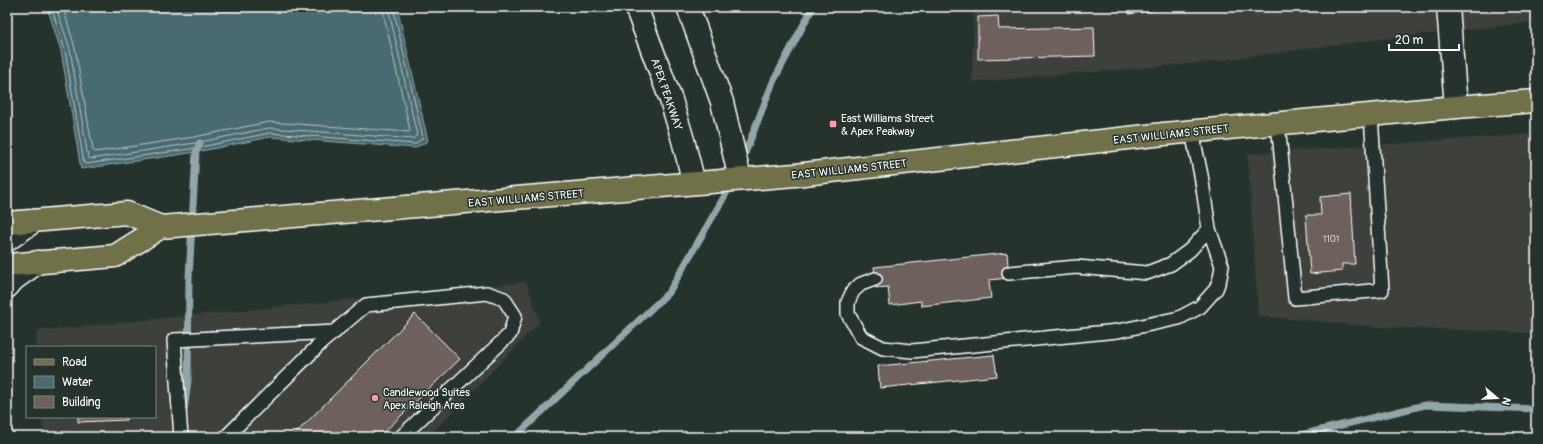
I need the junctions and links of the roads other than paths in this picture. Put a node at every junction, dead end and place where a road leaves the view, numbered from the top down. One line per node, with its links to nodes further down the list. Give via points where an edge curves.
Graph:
1 (636, 7): 10 (main road, APEX PEAKWAY, via 670,100)
2 (688, 7): 9 (main road, via 722,102)
3 (1448, 7): 5 (main road)
4 (1536, 101): 5 (main road, EAST WILLIAMS STREET)
5 (1456, 107): 6 (main road, EAST WILLIAMS STREET)
6 (1371, 115): 7 (main road, EAST WILLIAMS STREET); 7 (lane, via 1382,290 1295,298)
7 (1278, 123): 8 (main road, EAST WILLIAMS STREET)
8 (1192, 132): 9 (main road, EAST WILLIAMS STREET); 14 (lane)
9 (740, 179): 10 (main road, EAST WILLIAMS STREET)
10 (694, 183): 13 (main road, EAST WILLIAMS STREET)
11 (34, 221): 12 (main road, EAST WILLIAMS STREET); 13 (main road, EAST WILLIAMS STREET, via 127,213); 15 (main road)
12 (7, 223)
13 (162, 227): 16 (main road, EAST WILLIAMS STREET, via 116,256)
14 (1209, 229): 18 (lane, via 1190,250 1171,264 1147,273 1078,267); 19 (lane, via 1222,266 1216,289 1200,307 1179,318 1118,331 912,351 883,348 861,337 848,314 848,302 853,291 861,284)
15 (7, 240)
16 (38, 262): 17 (main road, EAST WILLIAMS STREET); 20 (main road)
17 (7, 265)
18 (1009, 273)
19 (875, 279)
20 (7, 287)
21 (334, 332): 22 (lane, via 174,340); 23 (lane); 24 (lane, via 366,305 487,293 504,299 515,316 510,334)
22 (180, 437)
23 (226, 437)
24 (401, 437)

